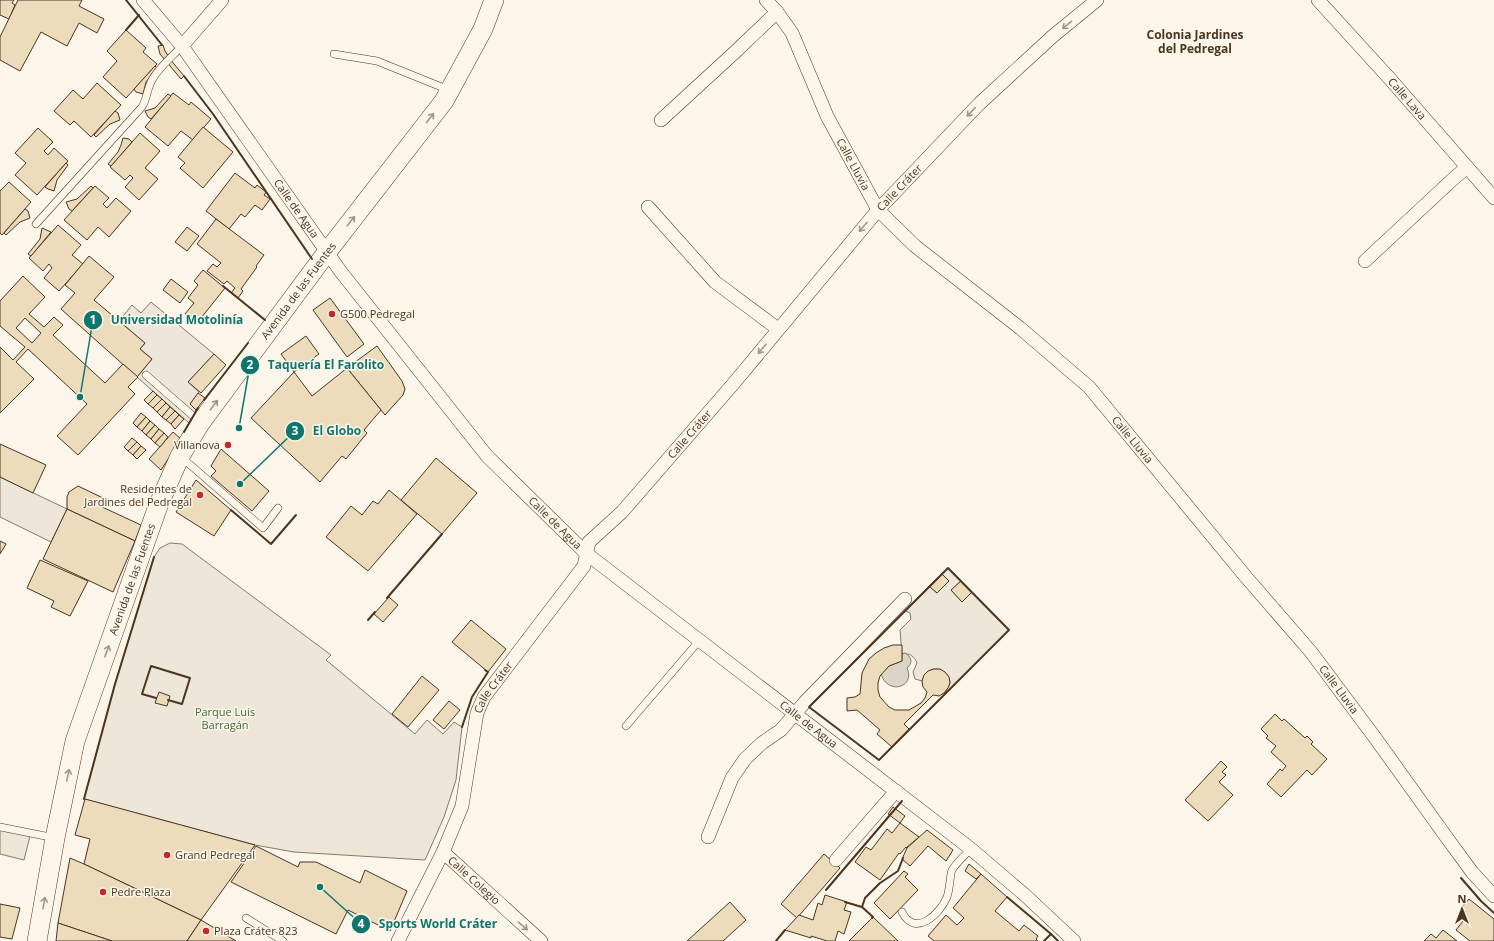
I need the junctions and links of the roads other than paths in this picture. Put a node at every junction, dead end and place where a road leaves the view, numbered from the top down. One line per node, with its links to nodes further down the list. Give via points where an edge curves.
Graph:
1 (143, 0): 8 (street, Calle de Agua)
2 (222, 0): 8 (street)
3 (494, 0): 10 (street, Avenida de las Fuentes, via 483,29)
4 (766, 0): 7 (street, Calle Lluvia)
5 (1097, 0): 15 (street, Calle Cráter, one-way to 15, via 1053,36 979,104)
6 (1318, 0): 12 (street, Calle Lava)
7 (777, 12): 11 (street); 15 (street, Calle Lluvia, via 792,33 827,116)
8 (182, 46): 16 (lane, via 157,73 148,87 142,107); 17 (street, Calle de Agua)
9 (334, 54): 10 (lane, via 377,61)
10 (450, 90): 17 (street, Avenida de las Fuentes, one-way to 10)
11 (661, 120)
12 (1468, 167): 13 (street, Calle Lava); 18 (street)
13 (1494, 198)
14 (648, 207): 19 (street, via 715,282)
15 (878, 210): 19 (street, Calle Cráter, one-way to 19); 36 (street, Calle Lluvia, via 915,246 1020,328 1089,387 1311,652 1472,872)
16 (36, 224)
17 (327, 252): 21 (street, Avenida de las Fuentes, one-way to 17); 24 (street, Calle de Agua, via 487,456)
18 (1365, 261)
19 (778, 329): 24 (street, Calle Cráter, one-way to 24, via 622,512 589,542)
20 (146, 375): 21 (lane)
21 (201, 422): 22 (street, Avenida de las Fuentes)
22 (180, 456): 23 (lane, via 263,528); 32 (street, Avenida de las Fuentes, one-way to 22, via 75,741 158,506)
23 (278, 508)
24 (587, 554): 26 (street, Calle de Agua); 34 (street, Calle Cráter, via 584,566 484,698 477,713 462,806)
25 (905, 599): 27 (street)
26 (699, 640): 27 (street, Calle de Agua); 28 (lane)
27 (795, 714): 29 (street, Calle de Agua); 31 (street, via 781,730 753,750 738,768)
28 (626, 726)
29 (896, 791): 33 (street, Calle de Agua); 35 (street)
30 (0, 827): 32 (lane)
31 (708, 837)
32 (54, 838): 39 (street, Avenida de las Fuentes, one-way to 32)
33 (971, 849): 37 (lane, via 952,871 947,898 936,913 920,923 911,922); 43 (street, Calle de Agua)
34 (443, 852): 41 (street, Calle Cráter); 42 (street, Calle Colegio, one-way to 42)
35 (836, 860)
36 (1494, 896)
37 (902, 912)
38 (246, 918): 40 (lane)
39 (37, 941)
40 (283, 941)
41 (398, 941)
42 (541, 941)
43 (1074, 941)

